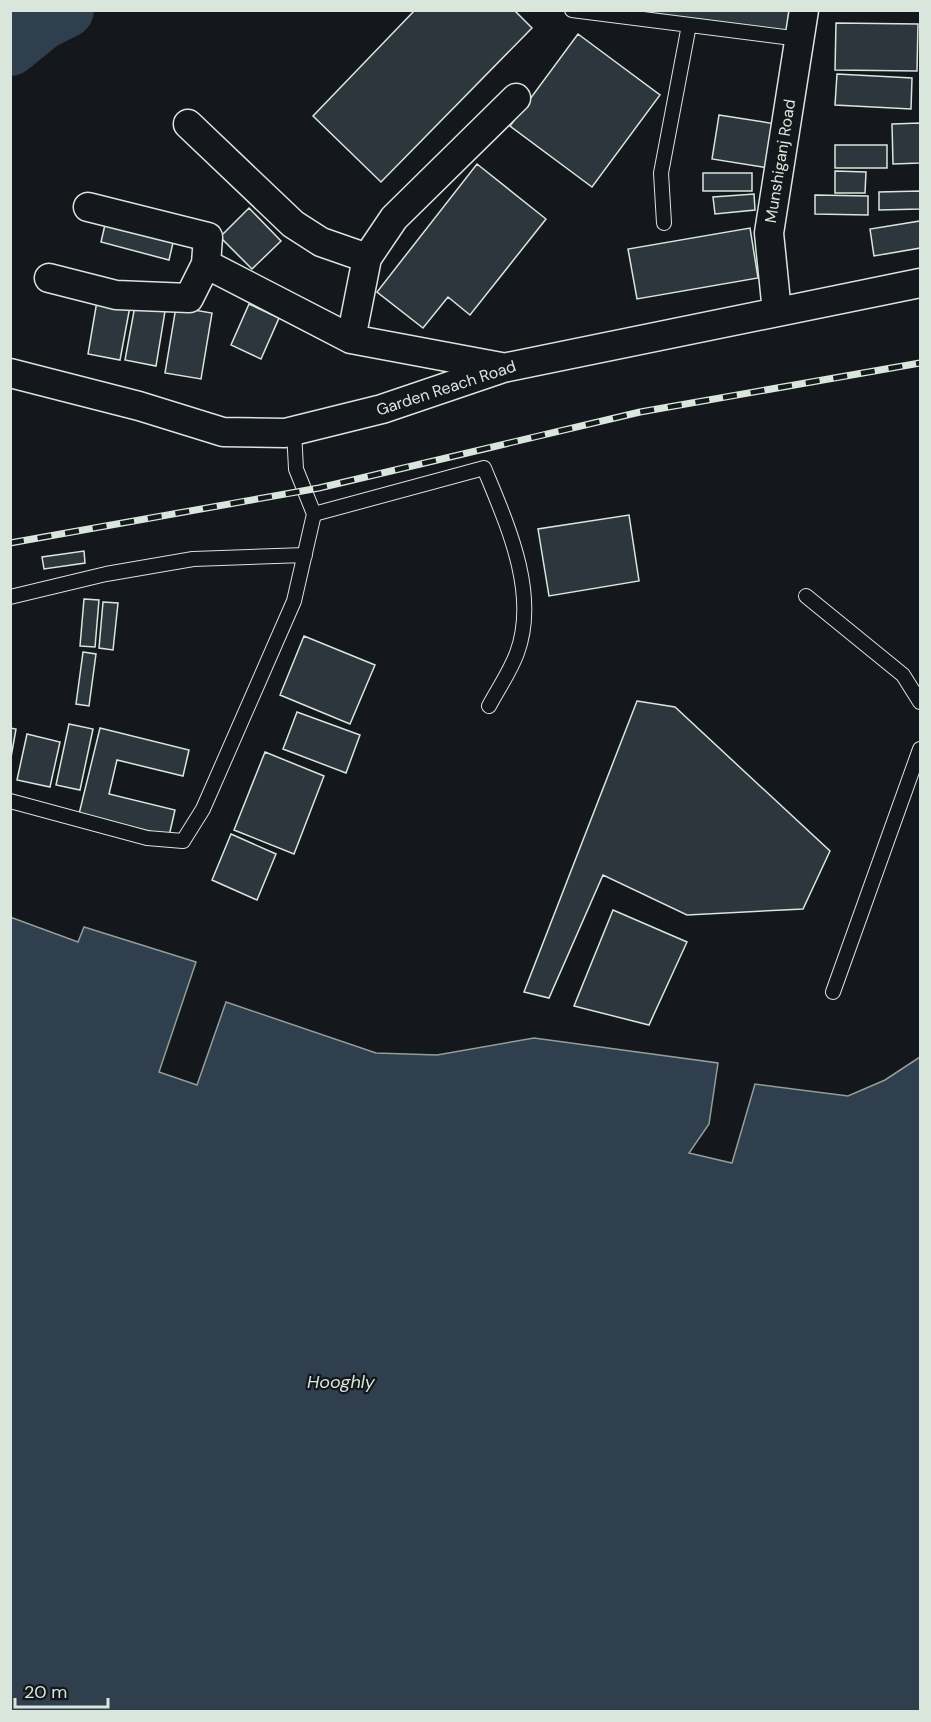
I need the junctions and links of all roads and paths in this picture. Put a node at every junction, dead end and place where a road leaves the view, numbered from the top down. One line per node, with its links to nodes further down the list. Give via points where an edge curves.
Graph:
1 (572, 10): 3 (lane)
2 (804, 10): 4 (street, Munshiganj Road)
3 (688, 25): 4 (lane); 8 (lane, via 661,173)
4 (800, 39): 13 (street, Munshiganj Road, via 769,233)
5 (516, 98): 9 (street, via 394,218)
6 (188, 124): 9 (street, via 293,224 321,242)
7 (88, 207): 10 (street, via 208,237)
8 (664, 223)
9 (368, 258): 14 (street)
10 (206, 264): 11 (street, via 189,298 116,295); 14 (street)
11 (49, 278)
12 (921, 283): 13 (street, Garden Reach Road)
13 (777, 312): 15 (street, Garden Reach Road)
14 (351, 339): 15 (street)
15 (503, 368): 17 (street, Garden Reach Road, via 382,409)
16 (10, 373): 17 (street, Garden Reach Road, via 223,432)
17 (294, 430): 18 (lane, via 296,470)
18 (314, 514): 19 (lane); 23 (lane, via 484,468 516,547 524,618 517,653)
19 (305, 555): 21 (lane, via 193,559 106,574); 25 (lane, via 294,602 203,809 183,841 147,838)
20 (806, 596): 22 (lane, via 903,675)
21 (10, 597)
22 (921, 702)
23 (489, 706)
24 (921, 749): 26 (lane)
25 (10, 801)
26 (833, 992)

